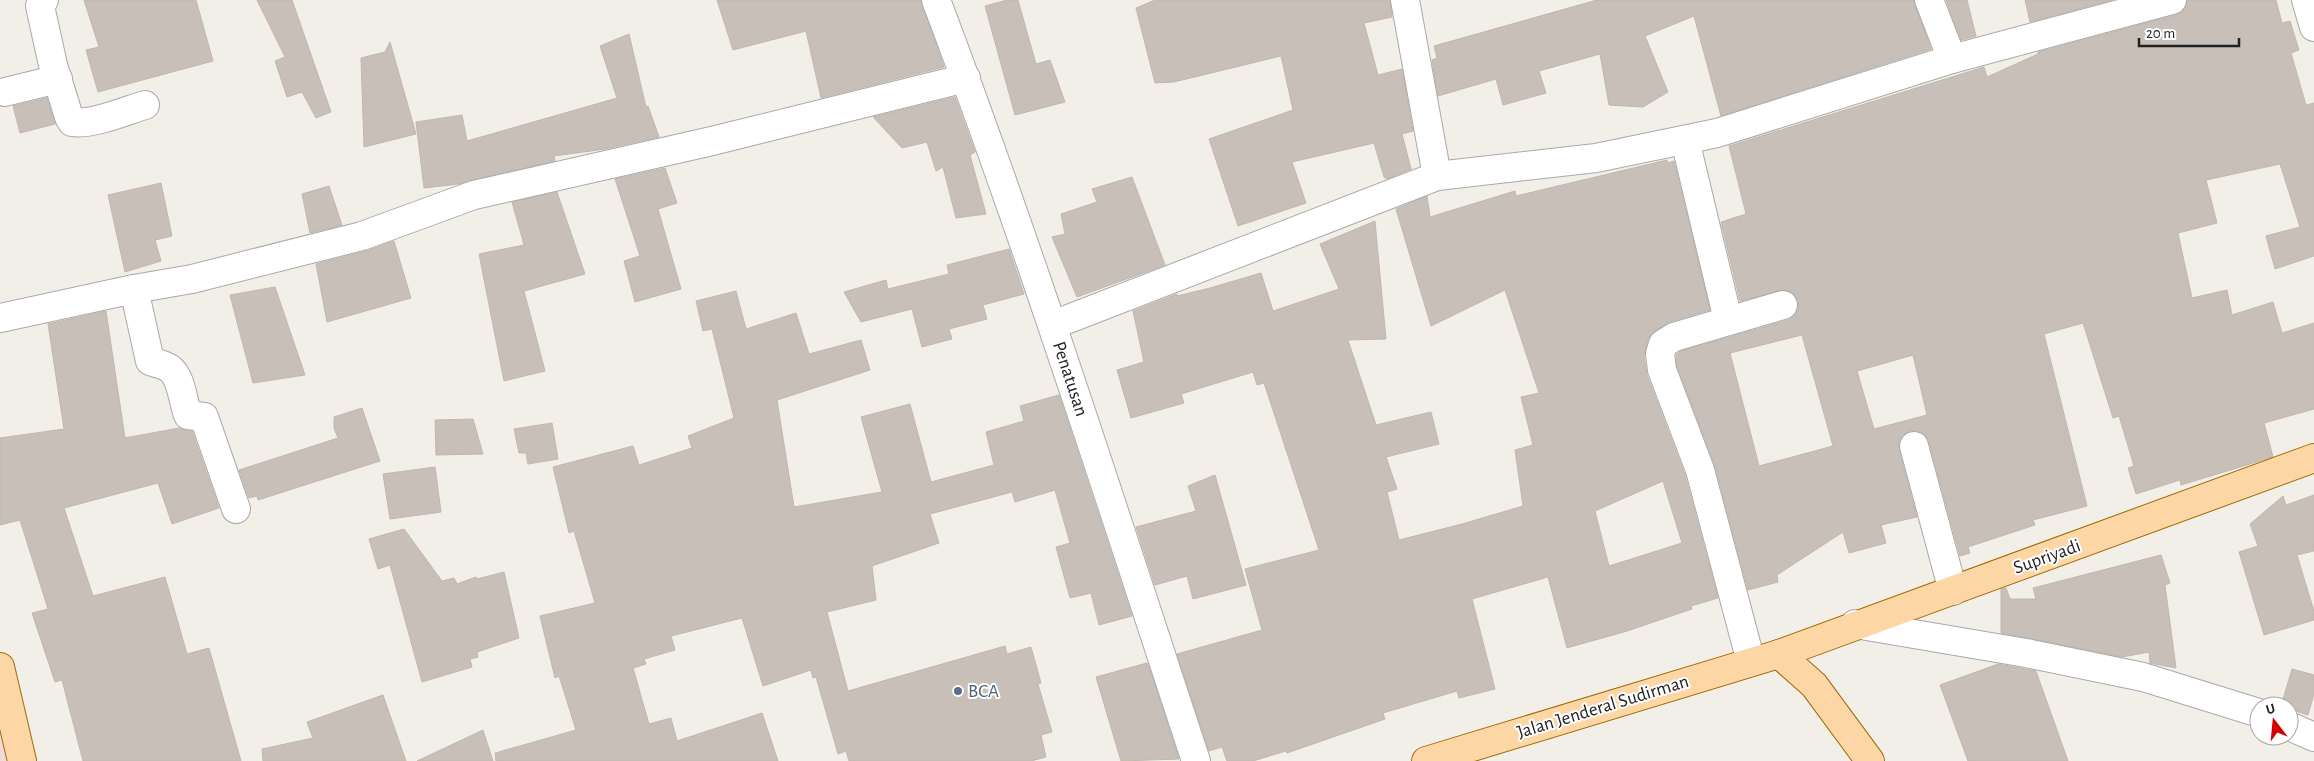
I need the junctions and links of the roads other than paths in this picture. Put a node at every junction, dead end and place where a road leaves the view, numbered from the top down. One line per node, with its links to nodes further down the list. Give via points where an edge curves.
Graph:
1 (44, 0): 10 (street, via 40,6)
2 (936, 0): 9 (street, Penatusan)
3 (1405, 0): 14 (street)
4 (1929, 0): 8 (street)
5 (2172, 0): 8 (street)
6 (2306, 0): 7 (street)
7 (2314, 27)
8 (1952, 59): 13 (street, via 1717,133)
9 (966, 78): 15 (street, via 712,141 474,194 362,236 192,279); 19 (street, Penatusan)
10 (58, 79): 11 (street); 12 (street, via 72,122)
11 (5, 92)
12 (145, 105)
13 (1685, 140): 14 (street, via 1596,158); 18 (street)
14 (1437, 176): 19 (street)
15 (134, 289): 17 (street); 22 (street, via 150,361 173,371 188,415 204,417)
16 (1783, 305): 18 (street)
17 (0, 318)
18 (1728, 320): 26 (street, via 1674,336 1663,344 1660,361 1700,470)
19 (1052, 325): 32 (street, Penatusan)
20 (1914, 446): 23 (street)
21 (2314, 458): 23 (main road, Supriyadi)
22 (236, 509)
23 (1953, 591): 24 (main road, Supriyadi)
24 (1855, 624): 25 (main road, Supriyadi); 28 (street, via 2143,677)
25 (1779, 654): 26 (main road, Jalan Jenderal Sudirman); 34 (main road, via 1814,685)
26 (1751, 662): 33 (main road, Jalan Jenderal Sudirman)
27 (0, 667): 31 (main road)
28 (2249, 710)
29 (2299, 730): 30 (street)
30 (2314, 737)
31 (22, 761)
32 (1196, 761)
33 (1426, 761)
34 (1870, 761)

